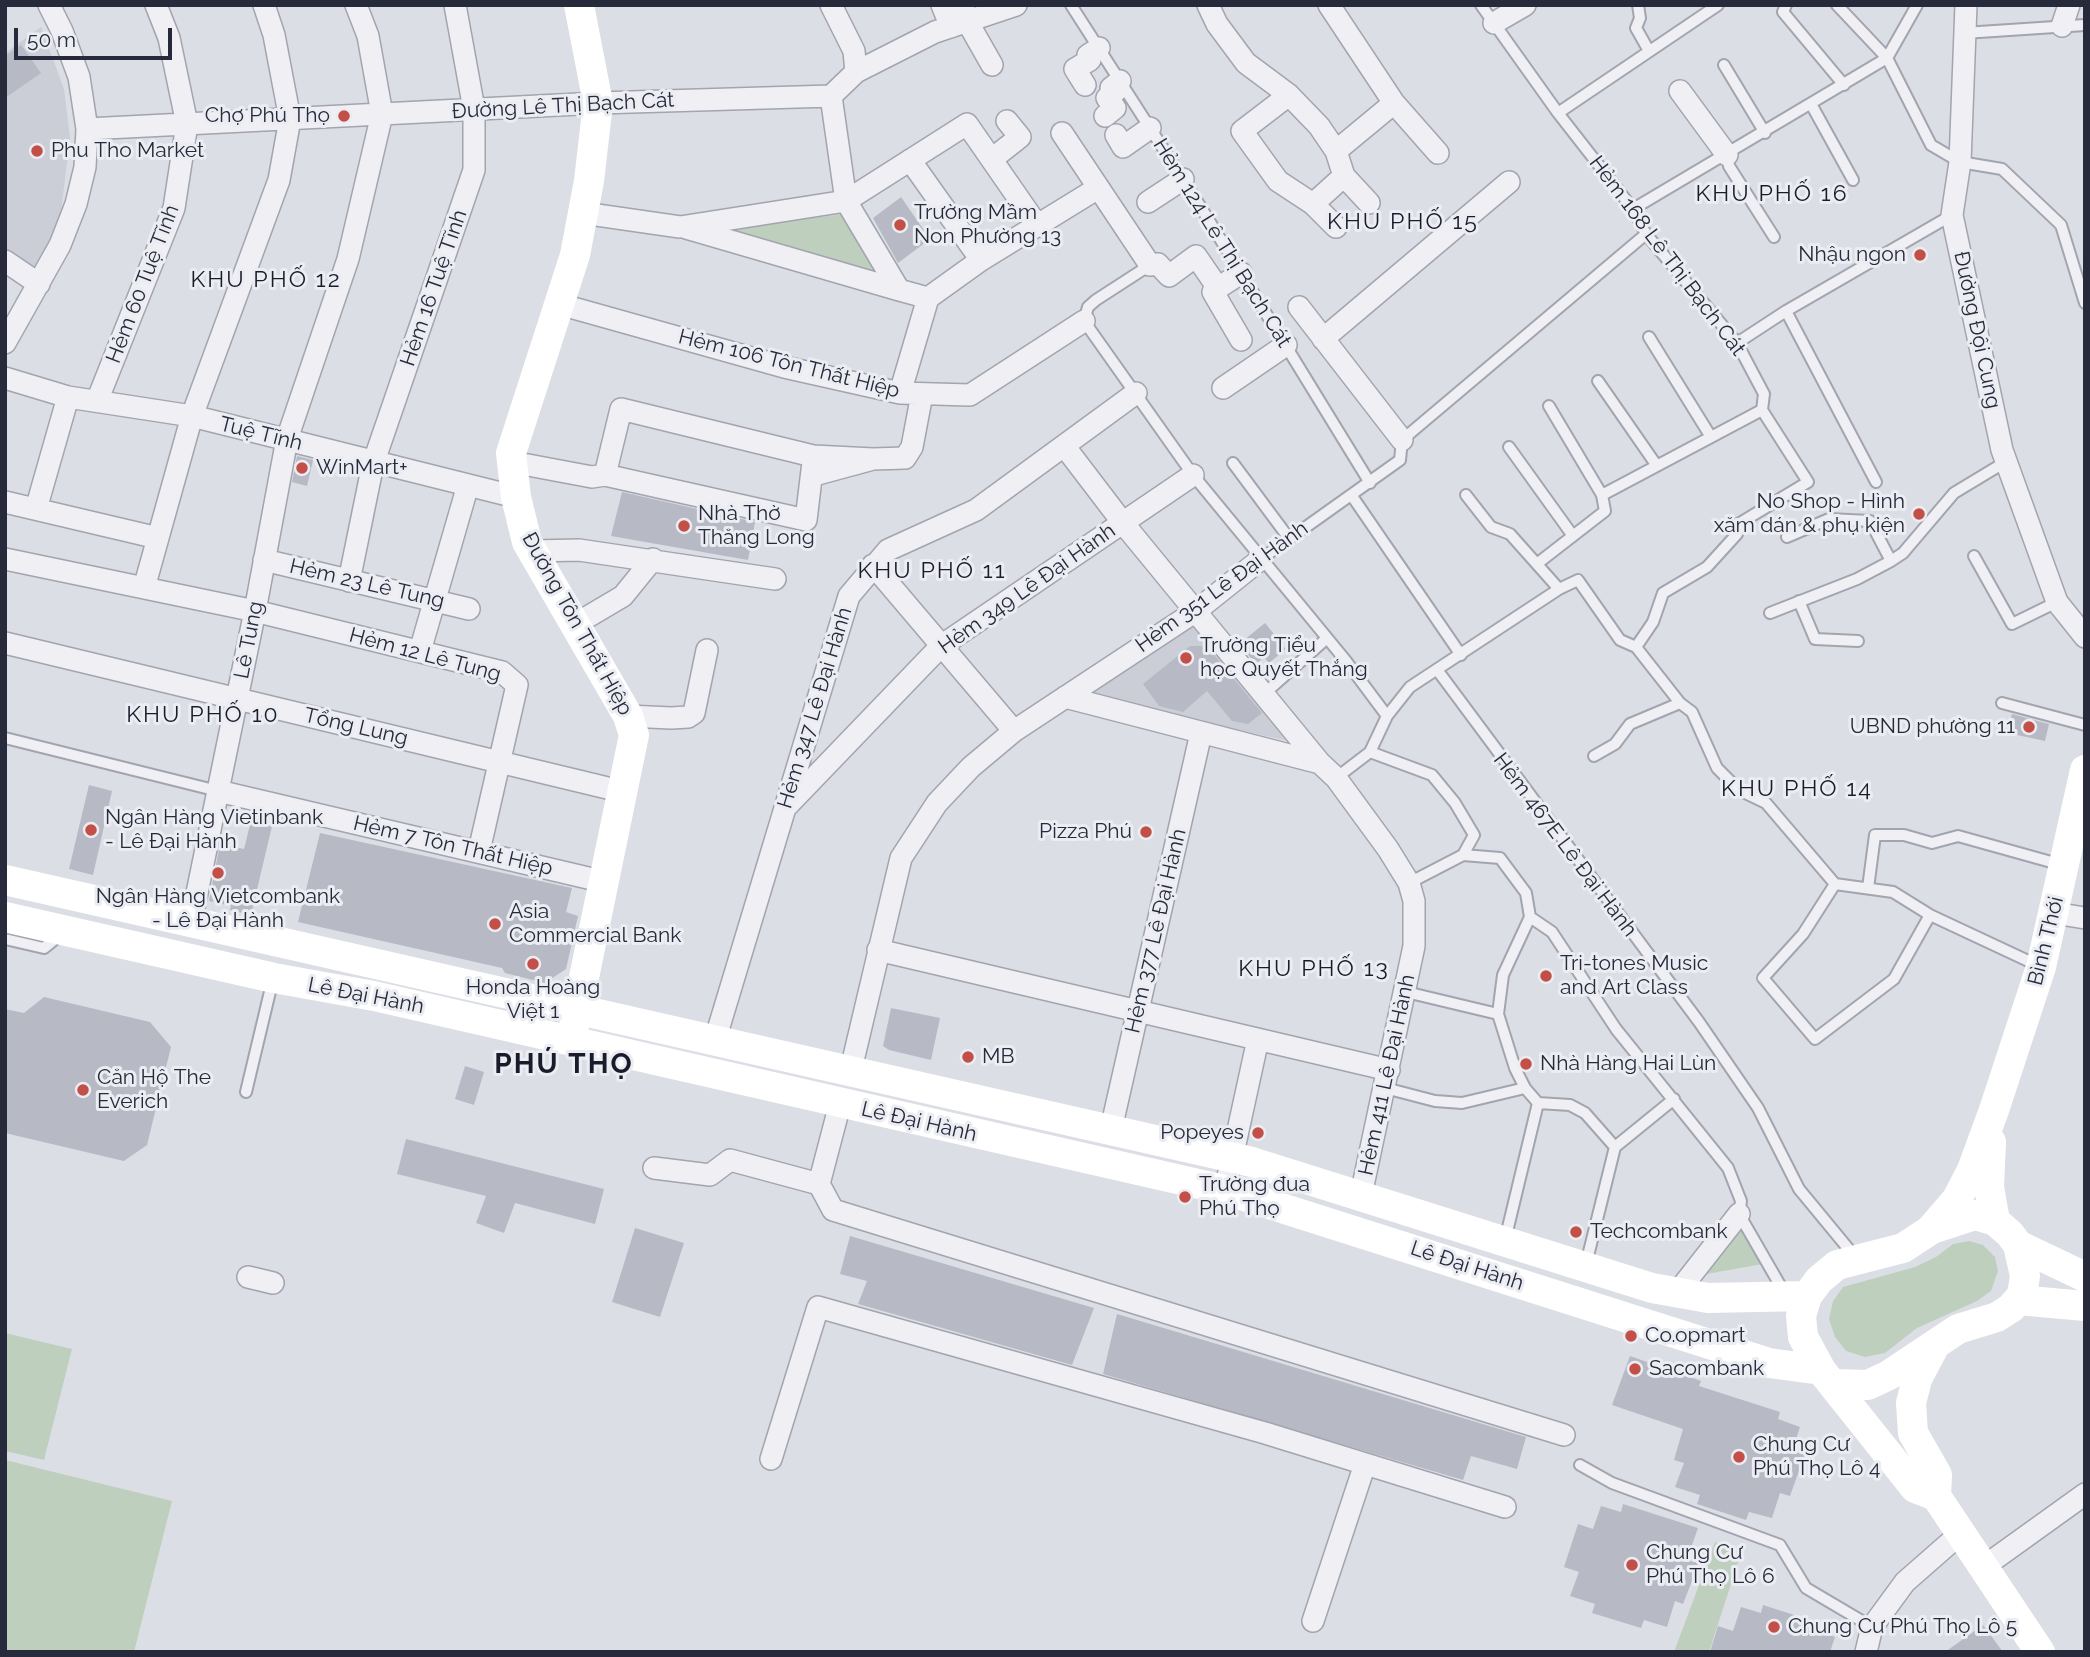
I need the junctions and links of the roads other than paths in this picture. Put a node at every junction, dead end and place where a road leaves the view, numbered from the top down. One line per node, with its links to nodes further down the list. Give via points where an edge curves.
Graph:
1 (48, 5): 50 (street, via 79,77)
2 (156, 5): 48 (street, via 169,37)
3 (264, 5): 46 (street)
4 (356, 5): 44 (street, via 368,36)
5 (455, 5): 42 (street, Hẻm 16 Tuệ Tĩnh)
6 (579, 5): 39 (main road, Đường Tôn Thất Hiệp)
7 (831, 5): 32 (street, via 854,51)
8 (942, 5): 22 (street)
9 (1016, 5): 22 (street)
10 (1071, 5): 27 (lane, Hẻm 124 Lê Thị Bạch Cát)
11 (1208, 5): 37 (street, via 1246,63)
12 (1329, 5): 40 (street)
13 (1481, 5): 23 (lane, Hẻm 168 Lê Thị Bạch Cát)
14 (1525, 5): 23 (street)
15 (1637, 5): 28 (lane, via 1640,18 1636,28)
16 (1718, 5): 28 (lane)
17 (1837, 5): 29 (lane)
18 (1917, 5): 29 (lane)
19 (1966, 5): 26 (street, Đường Đội Cung)
20 (2069, 5): 25 (street)
21 (1784, 8): 35 (lane)
22 (960, 18): 30 (street); 32 (street)
23 (1494, 23): 43 (lane, Hẻm 168 Lê Thị Bạch Cát)
24 (2085, 25): 25 (lane)
25 (2062, 26): 26 (lane)
26 (1964, 33): 59 (street, Đường Đội Cung)
27 (1098, 48): 33 (lane, Hẻm 124 Lê Thị Bạch Cát); 34 (street, via 1075,69)
28 (1649, 51): 43 (lane)
29 (1887, 58): 35 (lane); 59 (lane, via 1931,145)
30 (992, 65)
31 (1724, 65): 52 (lane)
32 (856, 72): 38 (street)
33 (1120, 81): 45 (street, via 1108,98 1115,108); 49 (lane, Hẻm 124 Lê Thị Bạch Cát)
34 (1085, 85)
35 (1844, 85): 41 (lane)
36 (1680, 91): 56 (street)
37 (1289, 95): 54 (street); 68 (street, via 1242,131 1278,181)
38 (831, 96): 39 (street, Đường Lê Thị Bạch Cát); 65 (street)
39 (598, 103): 42 (street, Đường Lê Thị Bạch Cát); 70 (main road, Đường Tôn Thất Hiệp)
40 (1394, 103): 54 (street); 55 (street)
41 (1811, 104): 52 (lane); 62 (lane)
42 (474, 109): 44 (street, Đường Lê Thị Bạch Cát); 114 (street, Hẻm 16 Tuệ Tĩnh, via 474,170)
43 (1558, 113): 69 (lane, Hẻm 168 Lê Thị Bạch Cát)
44 (382, 114): 46 (street, Đường Lê Thị Bạch Cát); 107 (street, Lê Tung, via 348,259)
45 (1105, 116)
46 (290, 119): 48 (street, Đường Lê Thị Bạch Cát); 105 (street, via 279,180)
47 (1007, 121): 57 (street, via 1020,137)
48 (187, 124): 50 (street, Đường Lê Thị Bạch Cát); 102 (street, Hẻm 60 Tuệ Tĩnh, via 174,208)
49 (1150, 128): 53 (street, via 1123,147); 61 (lane, Hẻm 124 Lê Thị Bạch Cát)
50 (87, 129): 81 (street, via 85,167 76,204)
51 (1062, 133): 64 (street)
52 (1765, 133): 56 (lane)
53 (1116, 135)
54 (1336, 151): 60 (street)
55 (1438, 153)
56 (1727, 155): 69 (lane); 76 (lane, via 1729,166)
57 (992, 159): 58 (street, via 967,124); 72 (street)
58 (910, 160): 65 (street); 77 (street)
59 (1960, 162): 71 (street, Đường Đội Cung); 85 (lane, via 2001,169 2061,225)
60 (1344, 176): 67 (street); 68 (street)
61 (1183, 179): 66 (street); 80 (lane, Hẻm 124 Lê Thị Bạch Cát)
62 (1853, 180)
63 (1509, 182): 91 (street)
64 (1098, 188): 72 (street); 79 (street)
65 (846, 201): 73 (street); 83 (street)
66 (1148, 202)
67 (1369, 203)
68 (1313, 204): 74 (street)
69 (1633, 209): 75 (lane, Hẻm 168 Lê Thị Bạch Cát)
70 (583, 212): 73 (street); 86 (main road, Đường Tôn Thất Hiệp)
71 (1952, 215): 88 (lane); 111 (street, Đường Đội Cung)
72 (1037, 225): 77 (street)
73 (680, 227): 83 (street)
74 (1336, 227)
75 (1646, 234): 94 (lane, Hẻm 168 Lê Thị Bạch Cát); 108 (lane, Hẻm 351 Lê Đại Hành)
76 (1774, 237)
77 (981, 260): 84 (street)
78 (5, 261): 81 (street)
79 (1150, 265): 82 (street, via 1158,264 1169,276 1196,256); 89 (lane, via 1096,300)
80 (1241, 273): 82 (street); 95 (lane, Hẻm 124 Lê Thị Bạch Cát)
81 (39, 284): 93 (street)
82 (1218, 288): 92 (street, via 1213,292)
83 (899, 290): 84 (street)
84 (928, 298): 100 (street)
85 (2085, 303)
86 (559, 304): 100 (street, Hẻm 106 Tôn Thất Hiệp, via 784,367); 112 (main road, Đường Tôn Thất Hiệp, via 532,382)
87 (1299, 307): 91 (street)
88 (1786, 311): 94 (lane); 119 (lane)
89 (1084, 321): 99 (lane); 100 (street, Hẻm 106 Tôn Thất Hiệp, via 970,395)
90 (1649, 337): 106 (lane)
91 (1322, 339): 108 (street)
92 (1241, 340)
93 (5, 343)
94 (1737, 343): 104 (lane, Hẻm 168 Lê Thị Bạch Cát, via 1765,394)
95 (1286, 345): 98 (street); 120 (lane, Hẻm 124 Lê Thị Bạch Cát)
96 (5, 378): 101 (street, Tuệ Tĩnh)
97 (1598, 381): 116 (lane)
98 (1223, 388)
99 (1136, 393): 109 (street, Hẻm 347 Lê Đại Hành); 118 (lane)
100 (911, 394): 115 (street, via 912,447 905,458)
101 (68, 397): 102 (street, Tuệ Tĩnh); 127 (street)
102 (97, 401): 105 (street, Tuệ Tĩnh)
103 (1549, 406): 123 (lane)
104 (1762, 410): 106 (lane); 159 (lane, Hẻm 168 Lê Thị Bạch Cát, via 1808,482 1735,527 1737,534 1707,567 1663,593 1653,622)
105 (192, 416): 107 (street, Tuệ Tĩnh); 132 (street)
106 (1711, 437): 116 (lane)
107 (287, 439): 114 (street, Tuệ Tĩnh); 138 (street, Lê Tung)
108 (1402, 440): 120 (lane, Hẻm 351 Lê Đại Hành, via 1400,460)
109 (1065, 447): 128 (street, Hẻm 411 Lê Đại Hành); 141 (street, Hẻm 347 Lê Đại Hành, via 976,510 888,550)
110 (1509, 447): 129 (lane)
111 (2007, 461): 139 (lane, via 1954,492); 148 (street, Đường Đội Cung)
112 (512, 462): 117 (street, via 592,477); 125 (main road, Đường Tôn Thất Hiệp)
113 (1233, 463): 130 (lane)
114 (373, 464): 121 (street, Tuệ Tĩnh); 143 (street, Hẻm 16 Tuệ Tĩnh)
115 (814, 466): 117 (street, via 806,520); 117 (street, via 621,409)
116 (1657, 466): 123 (lane)
117 (605, 475)
118 (1193, 475): 128 (street, Hẻm 349 Lê Đại Hành); 137 (lane)
119 (1876, 482)
120 (1370, 483): 124 (lane, Hẻm 351 Lê Đại Hành)
121 (468, 485): 125 (street, Tuệ Tĩnh); 146 (street)
122 (1466, 495): 140 (lane, via 1491,527 1510,534)
123 (1602, 495): 129 (lane, via 1605,511)
124 (1352, 496): 130 (lane, Hẻm 351 Lê Đại Hành); 162 (lane)
125 (516, 497): 133 (main road, Đường Tôn Thất Hiệp)
126 (5, 502): 127 (street)
127 (36, 509): 132 (street)
128 (1122, 523): 151 (street, Hẻm 411 Lê Đại Hành); 158 (street, Hẻm 349 Lê Đại Hành)
129 (1573, 536): 140 (lane)
130 (1288, 537): 137 (lane, Hẻm 351 Lê Đại Hành)
131 (1787, 537): 139 (lane, via 1829,519 1870,521)
132 (158, 538): 144 (street)
133 (533, 551): 136 (street, via 579,550); 153 (main road, Đường Tôn Thất Hiệp)
134 (1974, 556): 148 (lane, via 2012,624)
135 (5, 559): 144 (street, Hẻm 12 Lê Tung)
136 (653, 559): 142 (street); 153 (street, via 622,596)
137 (1261, 559): 151 (street, Hẻm 351 Lê Đại Hành); 155 (lane)
138 (264, 560): 143 (street, Hẻm 23 Lê Tung); 150 (street, Lê Tung)
139 (1891, 561): 147 (lane)
140 (1538, 563): 145 (lane)
141 (873, 565): 158 (street); 183 (street, Hẻm 347 Lê Đại Hành, via 849,596)
142 (775, 579)
143 (349, 581): 146 (street, Hẻm 23 Lê Tung)
144 (144, 588): 150 (street, Hẻm 12 Lê Tung)
145 (1559, 589): 159 (lane, via 1578,580 1619,640); 162 (lane)
146 (436, 601): 149 (street, Hẻm 23 Lê Tung); 161 (street)
147 (1799, 601): 152 (lane); 156 (lane, via 1815,639)
148 (2057, 602): 154 (street, Đường Đội Cung)
149 (469, 609)
150 (255, 611): 161 (street, Hẻm 12 Lê Tung); 166 (street, Lê Tung)
151 (1196, 611): 164 (street, Hẻm 411 Lê Đại Hành); 165 (street, Hẻm 351 Lê Đại Hành)
152 (1770, 613)
153 (574, 625): 169 (main road, Đường Tôn Thất Hiệp)
154 (2085, 637)
155 (1326, 639): 164 (lane); 170 (lane)
156 (1858, 641)
157 (5, 643): 166 (street, Tổng Lung)
158 (941, 646): 172 (street); 183 (street, Hẻm 349 Lê Đại Hành)
159 (1636, 647): 167 (lane)
160 (707, 650): 169 (street, via 694,713 671,719)
161 (420, 652): 177 (street, Hẻm 12 Lê Tung, via 502,671 517,685)
162 (1461, 655): 163 (lane)
163 (1438, 671): 170 (lane, via 1410,687); 230 (lane, Hẻm 467E Lê Đại Hành, via 1699,1022 1758,1108 1799,1189)
164 (1265, 693): 178 (street, Hẻm 411 Lê Đại Hành)
165 (1065, 697): 172 (street, Hẻm 351 Lê Đại Hành); 173 (street)
166 (237, 699): 177 (street, Tổng Lung); 181 (street, Lê Tung)
167 (1680, 702): 176 (lane, via 1630,724 1615,744); 190 (lane, via 1692,712 1717,768 1739,790 1766,803)
168 (2002, 703): 171 (lane)
169 (628, 716): 182 (main road, Đường Tôn Thất Hiệp, via 634,745)
170 (1387, 716): 175 (lane)
171 (2085, 725)
172 (1014, 732): 200 (street, Hẻm 351 Lê Đại Hành, via 959,778 918,829 901,858)
173 (1201, 733): 178 (street); 205 (street, Hẻm 377 Lê Đại Hành)
174 (5, 738): 181 (lane)
175 (1370, 752): 180 (lane); 185 (lane, via 1432,775 1474,835)
176 (1594, 755)
177 (500, 760): 182 (street, Tổng Lung); 184 (street)
178 (1320, 762): 180 (street, Hẻm 411 Lê Đại Hành)
179 (2085, 770): 186 (main road, Bình Thới)
180 (1336, 778): 189 (street, Hẻm 411 Lê Đại Hành)
181 (218, 791): 184 (street, Hẻm 7 Tôn Thất Hiệp); 197 (street, Lê Tung)
182 (624, 792): 188 (main road, Đường Tôn Thất Hiệp)
183 (785, 807): 209 (street, Hẻm 347 Lê Đại Hành)
184 (479, 851): 188 (street, Hẻm 7 Tôn Thất Hiệp)
185 (1463, 855): 189 (lane); 195 (lane, via 1500,858 1526,893)
186 (2064, 866): 191 (lane, via 1958,836 1932,843 1904,835 1875,835); 192 (main road, Bình Thới)
187 (5, 880): 197 (main road, Lê Đại Hành)
188 (605, 882): 204 (main road, Đường Tôn Thất Hiệp)
189 (1409, 883): 203 (street, Hẻm 411 Lê Đại Hành, via 1415,925)
190 (1835, 884): 191 (lane); 193 (lane, via 1803,934 1763,978 1815,1039 1894,979)
191 (1868, 888): 193 (lane, via 1892,892)
192 (2054, 913): 196 (street); 201 (main road, Bình Thới)
193 (1930, 915): 201 (lane)
194 (5, 917): 198 (main road, Lê Đại Hành)
195 (1530, 917): 206 (lane, via 1503,975); 214 (lane, via 1552,932 1616,1029)
196 (2085, 918)
197 (191, 922): 204 (main road, Lê Đại Hành)
198 (64, 930): 199 (lane, via 44,948); 202 (main road, Lê Đại Hành)
199 (5, 939)
200 (878, 950): 205 (street); 210 (street, Hẻm 351 Lê Đại Hành)
201 (2041, 967): 217 (main road, Bình Thới)
202 (274, 978): 208 (main road, Lê Đại Hành); 213 (lane)
203 (1406, 992): 206 (lane); 211 (street, Hẻm 411 Lê Đại Hành)
204 (578, 1008): 208 (main road, Đường Tôn Thất Hiệp); 209 (main road, Lê Đại Hành)
205 (1138, 1010): 207 (street); 218 (street, Hẻm 377 Lê Đại Hành)
206 (1498, 1014): 212 (lane)
207 (1258, 1039): 211 (street); 220 (street)
208 (570, 1040): 216 (main road, Lê Đại Hành)
209 (715, 1040): 210 (main road, Lê Đại Hành)
210 (851, 1069): 216 (main road); 218 (main road, Lê Đại Hành)
211 (1387, 1079): 212 (lane, via 1435,1101 1462,1103); 224 (street, Hẻm 411 Lê Đại Hành)
212 (1525, 1088): 215 (lane)
213 (246, 1092)
214 (1674, 1099): 219 (lane); 225 (lane, via 1728,1168 1741,1202)
215 (1538, 1103): 219 (lane, via 1570,1104 1585,1113); 228 (lane)
216 (839, 1104): 222 (street); 223 (main road, Lê Đại Hành)
217 (1994, 1110): 226 (main road, Bình Thới, via 1989,1187); 227 (main road, Bình Thới, via 1957,1199)
218 (1111, 1129): 220 (main road, Lê Đại Hành)
219 (1615, 1147): 231 (lane)
220 (1232, 1157): 223 (street); 224 (main road, Lê Đại Hành)
221 (654, 1168): 222 (street, via 710,1175 730,1160)
222 (819, 1184): 241 (street, via 833,1210)
223 (1225, 1191): 240 (main road, Lê Đại Hành, via 1769,1363)
224 (1361, 1195): 228 (main road, Lê Đại Hành)
225 (1739, 1214): 235 (street); 236 (lane)
226 (1995, 1221): 227 (main road, via 1975,1215); 229 (main road)
227 (1932, 1228): 230 (main road, via 1903,1248)
228 (1504, 1242): 231 (main road, Lê Đại Hành)
229 (2018, 1245): 233 (main road); 237 (main road, via 2025,1276)
230 (1858, 1259): 236 (main road, via 1837,1265)
231 (1586, 1267): 235 (main road, Lê Đại Hành)
232 (248, 1277): 234 (street)
233 (2085, 1277)
234 (273, 1283)
235 (1677, 1293): 236 (main road, Lê Đại Hành, via 1721,1298)
236 (1798, 1297): 240 (main road, via 1803,1337)
237 (2018, 1300): 238 (main road); 239 (main road, Lê Đại Hành, via 1997,1317 1958,1329)
238 (2085, 1306)
239 (1937, 1342): 240 (main road, Lê Đại Hành, via 1868,1385); 246 (main road, via 1917,1379 1911,1403 1913,1433 1937,1475)
240 (1827, 1377): 246 (main road, via 1915,1488)
241 (1564, 1435)
242 (771, 1459): 243 (street, via 818,1307)
243 (1365, 1464): 247 (street); 250 (street)
244 (1580, 1465): 251 (lane, via 1612,1483 1780,1545 1806,1588)
245 (2085, 1494): 249 (street)
246 (1936, 1496): 248 (main road)
247 (1505, 1507)
248 (1961, 1533): 249 (main road); 251 (street, via 1905,1582)
249 (1982, 1568): 253 (main road)
250 (1313, 1621)
251 (1872, 1627): 252 (street)
252 (1866, 1652)
253 (2040, 1652)

